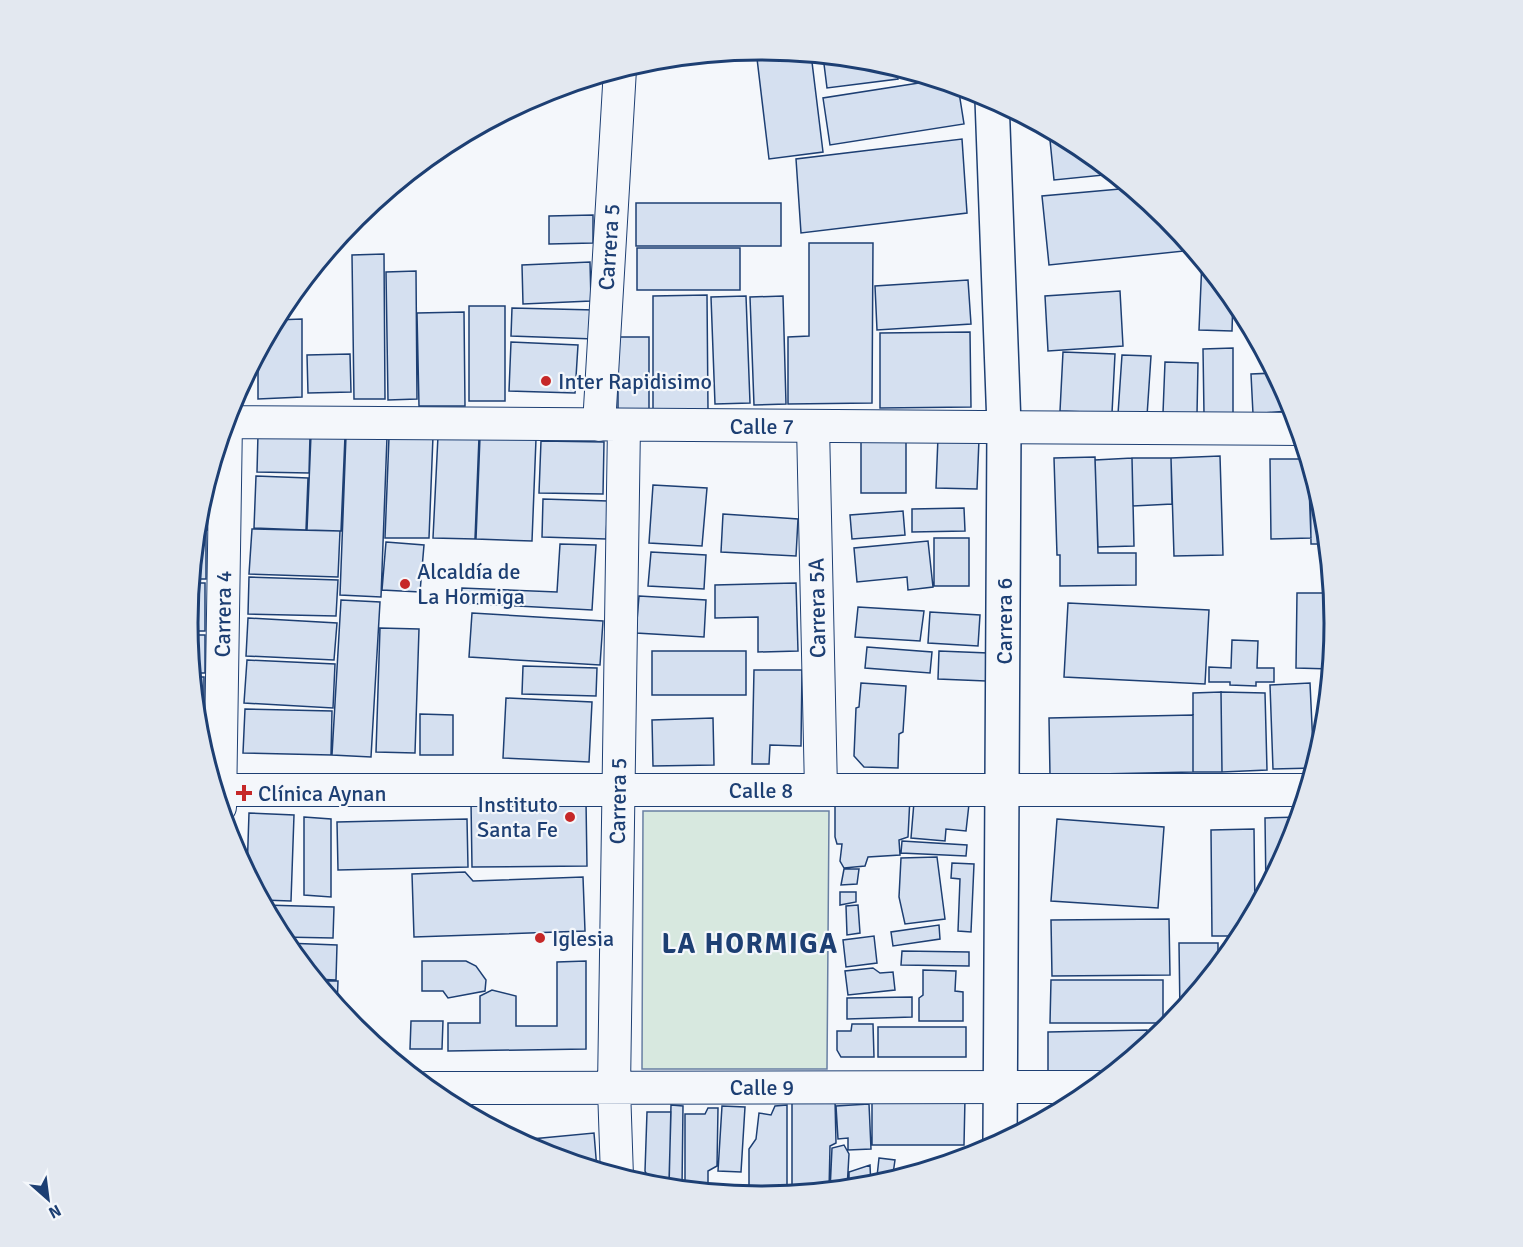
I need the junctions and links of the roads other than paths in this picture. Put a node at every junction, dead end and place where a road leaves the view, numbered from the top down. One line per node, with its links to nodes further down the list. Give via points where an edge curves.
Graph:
1 (620, 78): 4 (street, Carrera 5)
2 (992, 110): 6 (main road, Carrera 6)
3 (236, 422): 4 (street, Calle 7)
4 (611, 425): 5 (street, Calle 7); 10 (street, Carrera 5)
5 (813, 426): 6 (street, Calle 7); 11 (street, Carrera 5A)
6 (1004, 426): 7 (street, Calle 7); 12 (main road, Carrera 6)
7 (1290, 429)
8 (225, 450): 9 (street, Carrera 4)
9 (219, 777)
10 (618, 790): 11 (street, Calle 8); 14 (street, Calle 8); 18 (street, Carrera 5)
11 (821, 790): 12 (street, Calle 8)
12 (1004, 790): 13 (street, Calle 8); 15 (main road, Carrera 6)
13 (1300, 790)
14 (225, 796)
15 (1001, 1087): 16 (street, Calle 9); 18 (street, Calle 9); 19 (main road, Carrera 6)
16 (1082, 1087)
17 (442, 1088): 18 (street, Calle 9)
18 (614, 1088): 20 (street, Carrera 5)
19 (1000, 1134)
20 (617, 1168)

